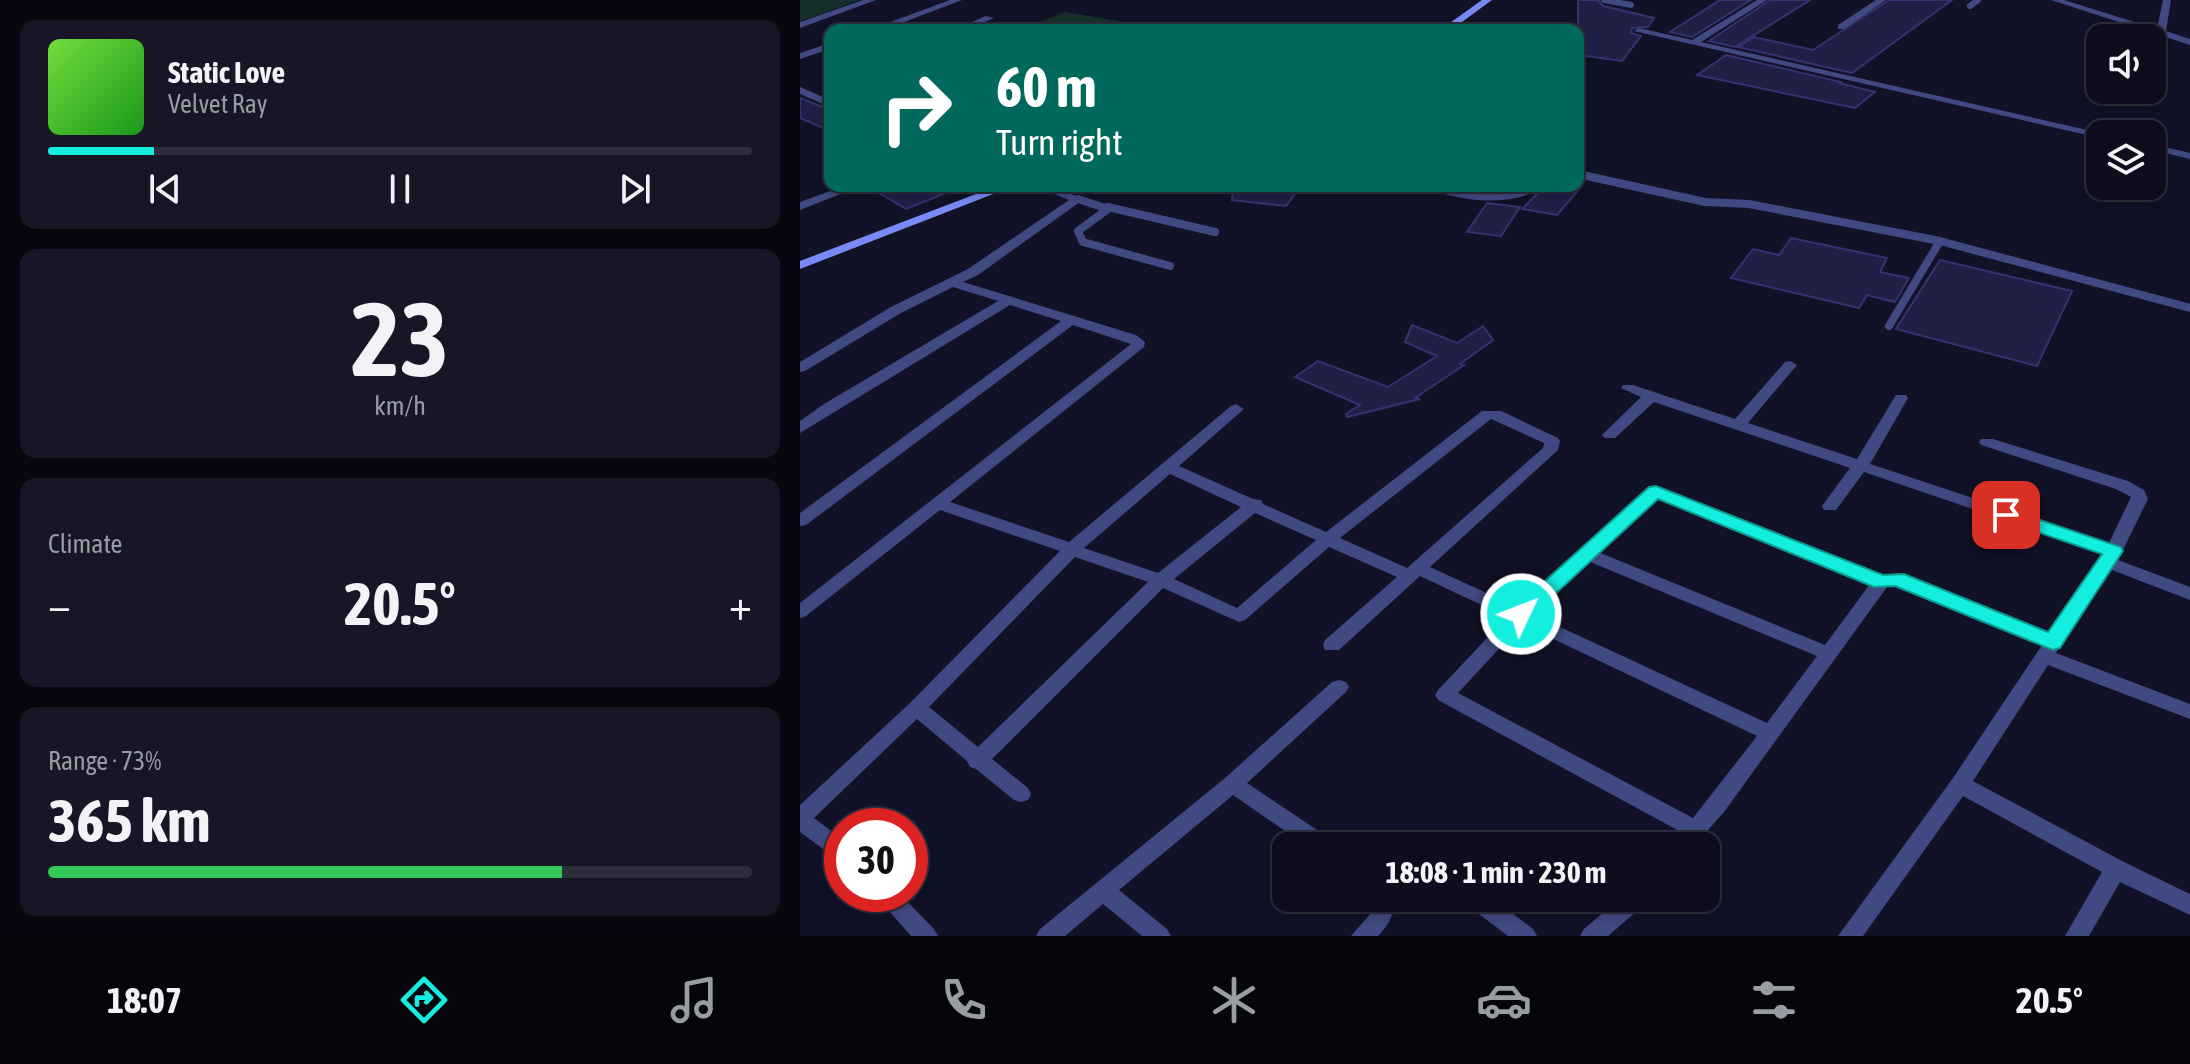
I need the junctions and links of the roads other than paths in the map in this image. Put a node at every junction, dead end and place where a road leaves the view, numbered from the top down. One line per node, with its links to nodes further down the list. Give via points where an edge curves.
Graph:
1 (872, 0): 18 (street)
2 (958, 0): 13 (street)
3 (1488, 0): 15 (main road)
4 (1604, 0): 10 (lane)
5 (1763, 0): 22 (street)
6 (1882, 0): 19 (street)
7 (1978, 0): 11 (lane)
8 (2055, 0): 16 (street)
9 (2167, 0): 17 (street)
10 (1631, 5)
11 (1970, 6)
12 (989, 18): 14 (street)
13 (891, 24)
14 (974, 24)
15 (1454, 24)
16 (2134, 24)
17 (2162, 24)
18 (800, 25)
19 (1841, 27)
20 (1639, 31): 22 (street)
21 (2166, 34): 23 (street)
22 (1696, 41): 28 (street)
23 (2190, 42)
24 (824, 49): 25 (street)
25 (800, 56)
26 (802, 93): 27 (street)
27 (824, 102)
28 (2086, 132)
29 (2166, 150): 30 (street)
30 (2190, 156)
31 (1584, 175): 41 (lane, via 1705,202 1749,204)
32 (838, 192): 38 (street)
33 (978, 192): 42 (main road)
34 (1058, 192): 37 (street)
35 (1462, 192): 36 (lane)
36 (1516, 192)
37 (1078, 199): 39 (lane); 44 (street)
38 (800, 206)
39 (1108, 207): 40 (lane); 43 (lane, via 1078,231 1080,239)
40 (1215, 232)
41 (1940, 241): 46 (lane); 48 (lane)
42 (800, 265)
43 (1170, 266)
44 (953, 283): 45 (street); 50 (street, via 896,310)
45 (1009, 300): 47 (street); 56 (street)
46 (2190, 308)
47 (1072, 319): 61 (street, via 1131,338 1137,347); 64 (street)
48 (1889, 326)
49 (1790, 365): 55 (street)
50 (800, 368)
51 (1628, 388): 52 (street)
52 (1651, 396): 55 (street); 57 (street)
53 (1901, 398): 59 (street)
54 (1236, 409): 60 (street)
55 (1738, 425): 59 (street)
56 (800, 428)
57 (1610, 435)
58 (1987, 442): 68 (street, via 2138,494)
59 (1861, 465): 63 (street); 68 (street)
60 (1167, 467): 62 (street); 66 (street)
61 (936, 503): 66 (street); 73 (street)
62 (1255, 504): 65 (street); 70 (street)
63 (1830, 506)
64 (800, 521)
65 (1329, 538): 69 (street); 69 (street, via 1487,414 1552,441 1550,450); 70 (street, via 1239,616)
66 (1072, 549): 70 (street); 79 (street)
67 (1586, 554): 71 (street, via 1656,491); 74 (street); 77 (street)
68 (2111, 557): 72 (street); 76 (street)
69 (1414, 572): 74 (street); 75 (street)
70 (1161, 580): 82 (street)
71 (1881, 582): 76 (street, via 1897,579); 77 (street)
72 (2190, 594)
73 (800, 612)
74 (1521, 614): 81 (street); 87 (street, via 1445,695)
75 (1332, 645)
76 (2049, 649): 80 (street); 84 (street)
77 (1830, 654): 81 (street)
78 (1339, 687): 83 (street)
79 (917, 708): 82 (street); 86 (street)
80 (2190, 712)
81 (1770, 733): 87 (street)
82 (977, 761): 85 (street)
83 (1232, 784): 88 (street); 92 (street)
84 (1960, 784): 91 (street); 104 (street)
85 (1021, 794)
86 (800, 819): 90 (street)
87 (1695, 829): 89 (street)
88 (1303, 832)
89 (1693, 832)
90 (824, 837)
91 (2116, 869): 93 (street); 105 (street)
92 (1103, 890): 99 (street); 100 (street)
93 (2190, 905)
94 (903, 912): 98 (street)
95 (1383, 912): 101 (street)
96 (1493, 912): 102 (street)
97 (1620, 912): 103 (street)
98 (926, 936)
99 (1048, 936)
100 (1159, 936)
101 (1363, 936)
102 (1525, 936)
103 (1592, 936)
104 (1850, 936)
105 (2077, 936)

